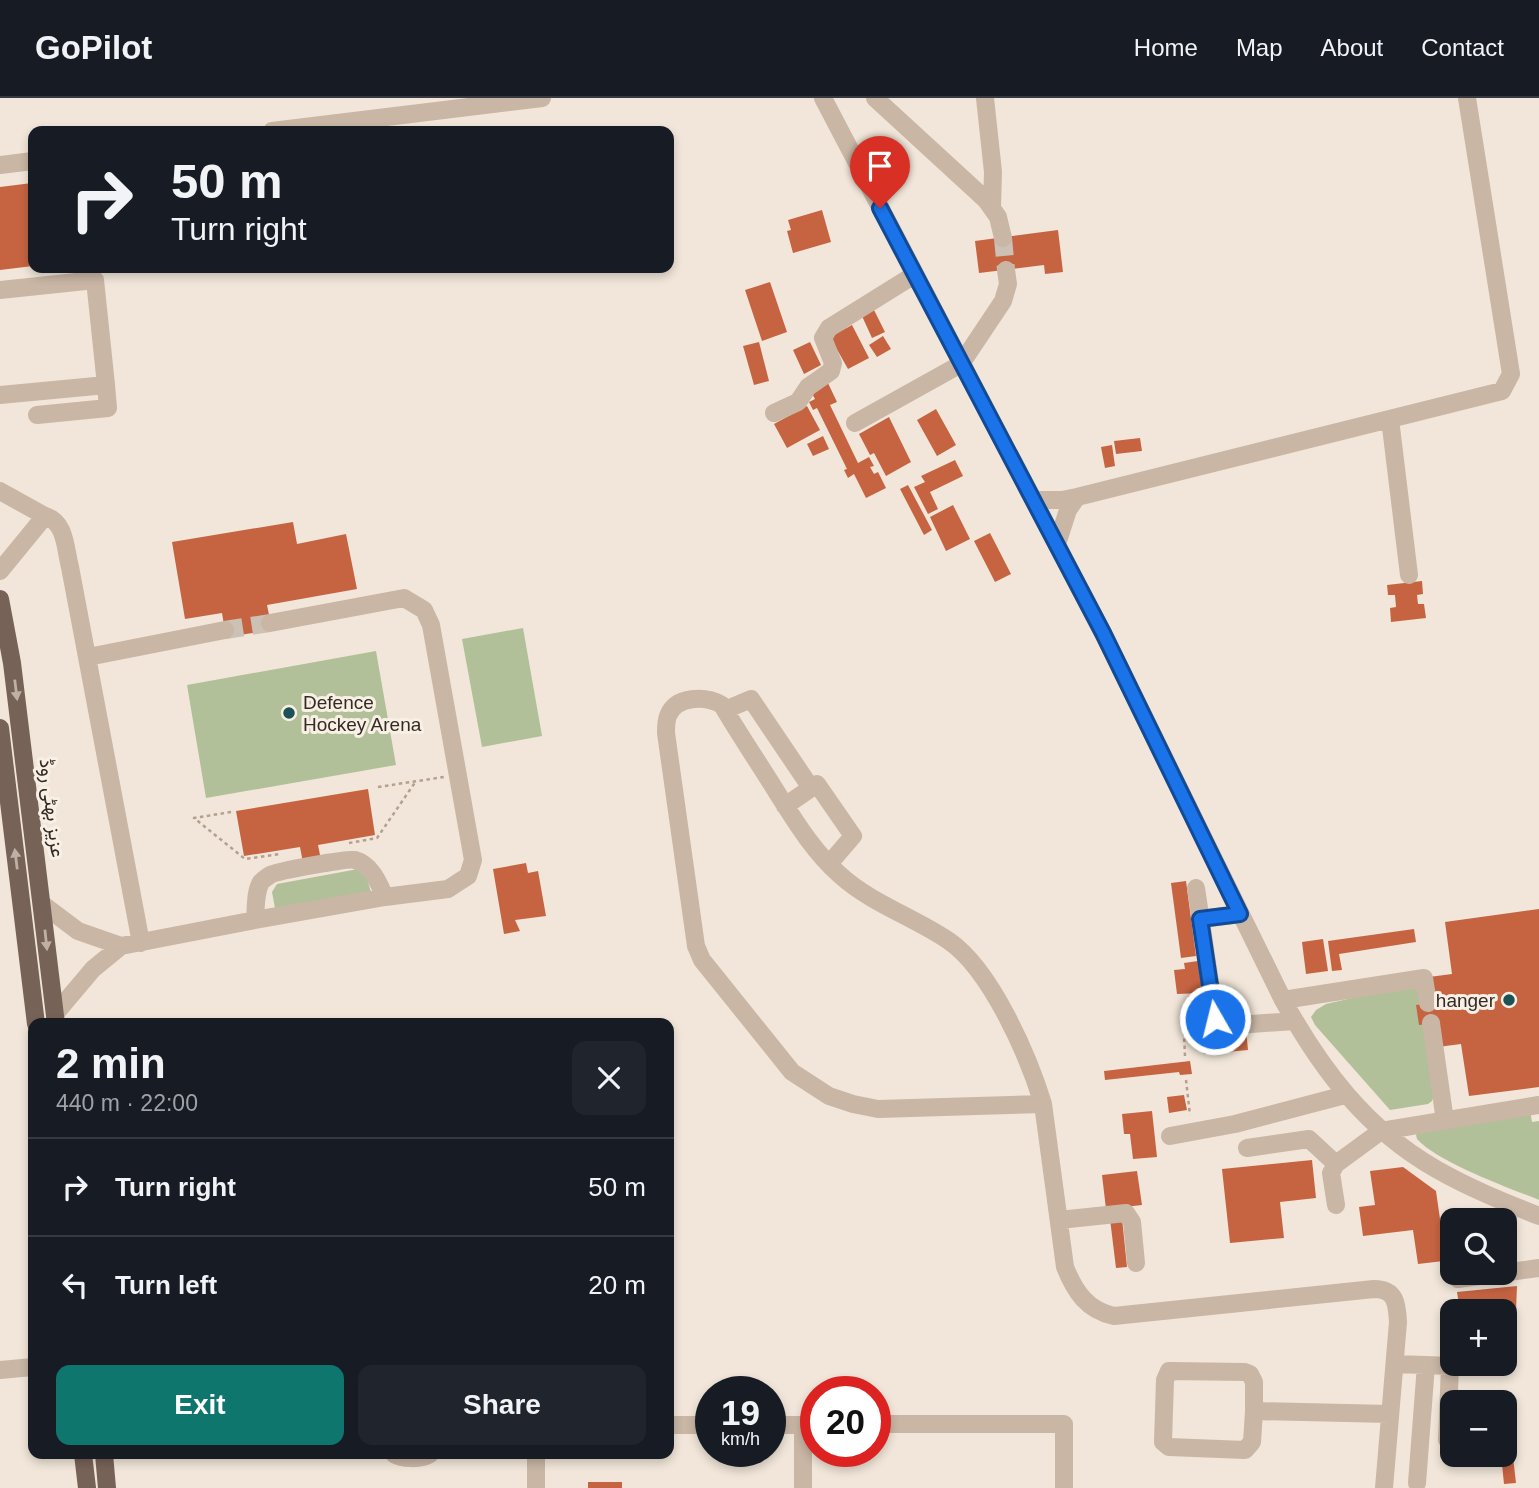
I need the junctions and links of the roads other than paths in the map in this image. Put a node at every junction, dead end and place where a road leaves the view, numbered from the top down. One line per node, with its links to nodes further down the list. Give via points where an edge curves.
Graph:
1 (542, 98): 6 (street)
2 (823, 98): 12 (street)
3 (875, 98): 9 (street)
4 (985, 98): 9 (street)
5 (1467, 98): 19 (street, via 1511,374 1497,393)
6 (313, 126)
7 (28, 162): 8 (street)
8 (0, 165)
9 (992, 206): 10 (street)
10 (1003, 238)
11 (1006, 270): 14 (street, via 1003,301)
12 (914, 275): 14 (street); 17 (street, via 829,328 823,338 833,363 831,371 808,387 798,402)
13 (0, 290): 15 (street, via 95,280)
14 (961, 364): 20 (street); 23 (street)
15 (106, 385): 16 (street); 18 (street, via 108,408)
16 (0, 395)
17 (774, 413)
18 (37, 415)
19 (1390, 419): 22 (street); 27 (street)
20 (855, 423)
21 (0, 491): 24 (street)
22 (1077, 497): 23 (street); 25 (street)
23 (1034, 500): 25 (street)
24 (45, 516): 26 (street); 31 (street, via 60,524)
25 (1057, 544): 41 (street)
26 (0, 571)
27 (1409, 575)
28 (0, 598): 40 (main road, عزیز بھٹی روڈ, one-way to 40)
29 (270, 623): 39 (street, via 404,598 424,610 431,625 473,860 468,876 448,889)
30 (225, 631): 31 (street)
31 (88, 657): 44 (street)
32 (724, 710): 35 (street, via 751,699); 36 (street); 54 (street, via 710,698 688,701 672,708 666,733 696,946 727,992 792,1072 841,1100 878,1109)
33 (0, 728): 34 (main road)
34 (3, 776): 48 (main road, one-way to 34)
35 (811, 788): 36 (street); 37 (street, via 817,784 853,836)
36 (785, 806): 37 (street)
37 (829, 864): 54 (street, via 863,892 965,954 991,988)
38 (1196, 888): 43 (street)
39 (385, 897): 42 (street); 42 (street, via 377,878 362,863 354,859 322,864 271,874 261,882)
40 (43, 904): 45 (street, via 78,931); 49 (main road, عزیز بھٹی روڈ, one-way to 49)
41 (1240, 914): 43 (street); 46 (street)
42 (255, 919): 44 (street)
43 (1200, 919): 51 (street, via 1219,1025)
44 (141, 943): 45 (street)
45 (121, 946): 50 (street, via 93,970)
46 (1283, 1000): 47 (street, via 1424,978); 51 (street)
47 (1428, 1003)
48 (35, 1018)
49 (55, 1018)
50 (56, 1018)
51 (1294, 1021): 53 (street)
52 (1431, 1023): 56 (street)
53 (1345, 1095): 57 (street); 58 (street)
54 (1043, 1104): 63 (street)
55 (1539, 1105): 56 (street)
56 (1445, 1121): 57 (street)
57 (1381, 1131): 60 (street); 62 (street, via 1436,1170)
58 (1170, 1136)
59 (1247, 1148): 60 (street, via 1309,1139)
60 (1336, 1164): 61 (street, via 1331,1173)
61 (1336, 1205)
62 (1539, 1216)
63 (1059, 1220): 64 (street, via 1126,1213 1132,1222); 67 (street, via 1071,1284 1101,1313 1114,1316 1383,1289 1397,1306)
64 (1136, 1263)
65 (1539, 1268): 66 (street)
66 (1517, 1271)
67 (1395, 1364): 68 (street); 73 (street)
68 (1426, 1366): 71 (street, via 1450,1367); 81 (street)
69 (28, 1367): 70 (street)
70 (0, 1370)
71 (1449, 1390)
72 (1254, 1411): 72 (street, via 1250,1374 1169,1371 1163,1442 1169,1447 1245,1450 1252,1442); 73 (street)
73 (1390, 1414): 87 (street)
74 (891, 1424): 86 (street, via 1064,1424)
75 (674, 1425): 76 (street)
76 (695, 1425)
77 (84, 1459): 82 (main road)
78 (104, 1459): 83 (main road)
79 (536, 1459): 84 (street)
80 (805, 1467): 85 (street)
81 (1417, 1483)
82 (87, 1488)
83 (107, 1488)
84 (536, 1488)
85 (803, 1488)
86 (1065, 1488)
87 (1384, 1488)

